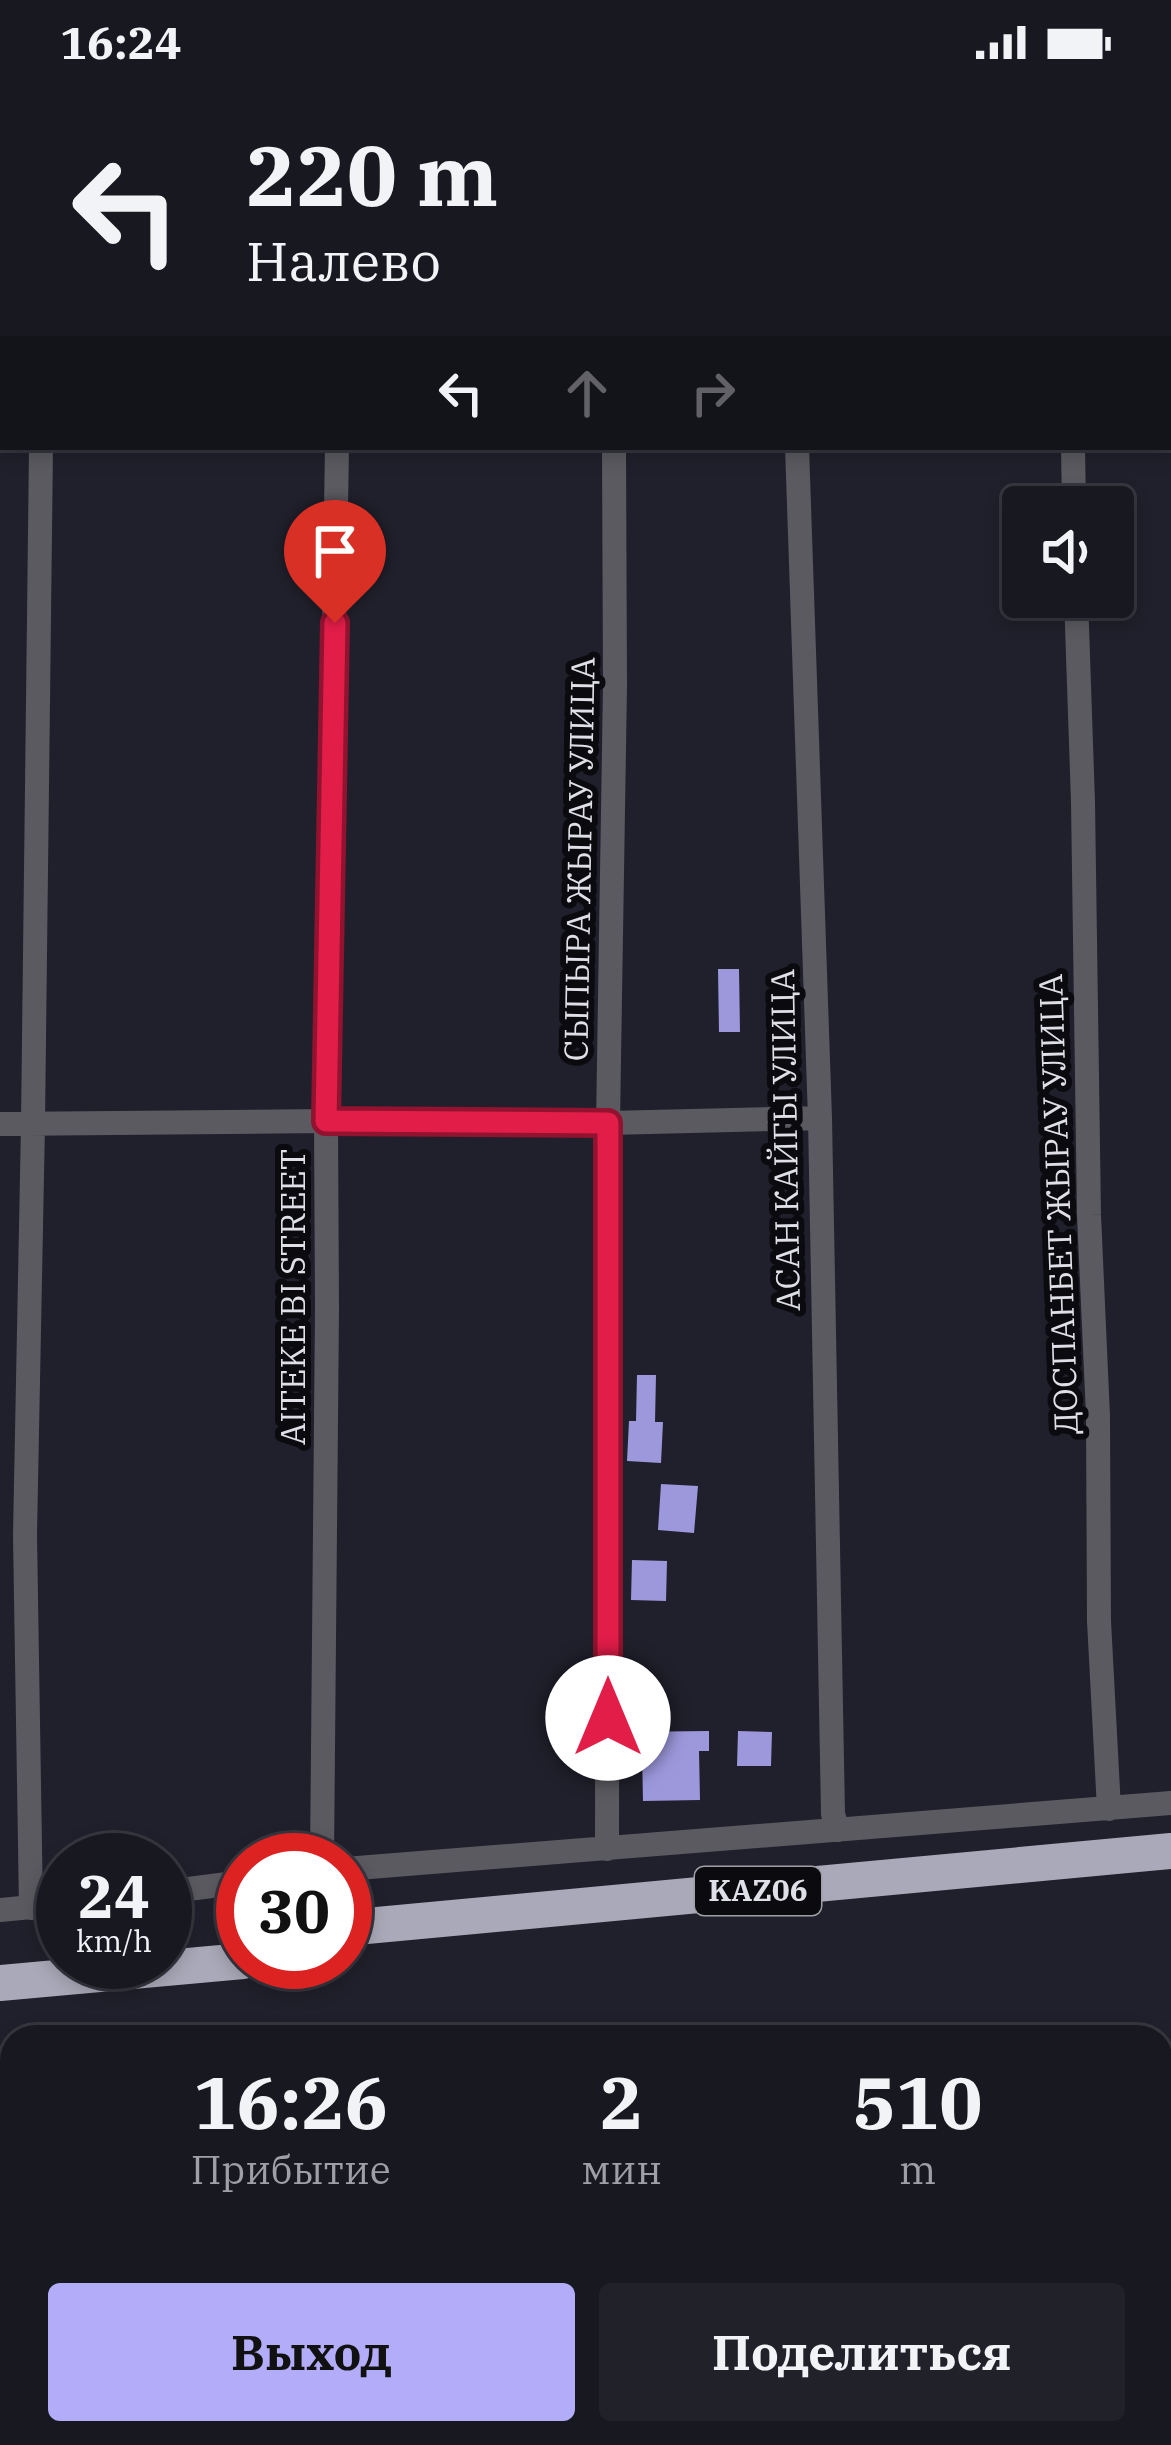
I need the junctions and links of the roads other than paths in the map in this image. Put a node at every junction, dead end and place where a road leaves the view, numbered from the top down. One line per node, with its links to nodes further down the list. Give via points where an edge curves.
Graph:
1 (41, 450): 12 (street)
2 (337, 450): 9 (street, AITEKE BI STREET)
3 (614, 450): 10 (street, СЫПЫРА ЖЫРАУ УЛИЦА)
4 (797, 450): 8 (street, АСАН КАЙГЫ УЛИЦА)
5 (1073, 450): 6 (street)
6 (1074, 486)
7 (1077, 618): 14 (street, ДОСПАНБЕТ ЖЫРАУ УЛИЦА)
8 (820, 1118): 10 (street); 15 (street, АСАН КАЙГЫ УЛИЦА)
9 (326, 1121): 10 (street); 12 (street); 16 (street, AITEKE BI STREET)
10 (608, 1123): 17 (street, СЫПЫРА ЖЫРАУ УЛИЦА)
11 (0, 1124): 12 (street)
12 (33, 1124): 22 (street, via 25,1535)
13 (1171, 1803): 14 (street)
14 (1109, 1809): 15 (street)
15 (838, 1830): 17 (street)
16 (322, 1833)
17 (607, 1849): 19 (street)
18 (1171, 1851): 24 (highway, KАZ06)
19 (372, 1867)
20 (1171, 1874): 25 (highway, KАZ06)
21 (36, 1907): 22 (street)
22 (31, 1908): 23 (street)
23 (0, 1910)
24 (372, 1925)
25 (372, 1949)
26 (36, 1957): 27 (highway)
27 (0, 1960)
28 (216, 1963): 29 (highway)
29 (0, 1983)

